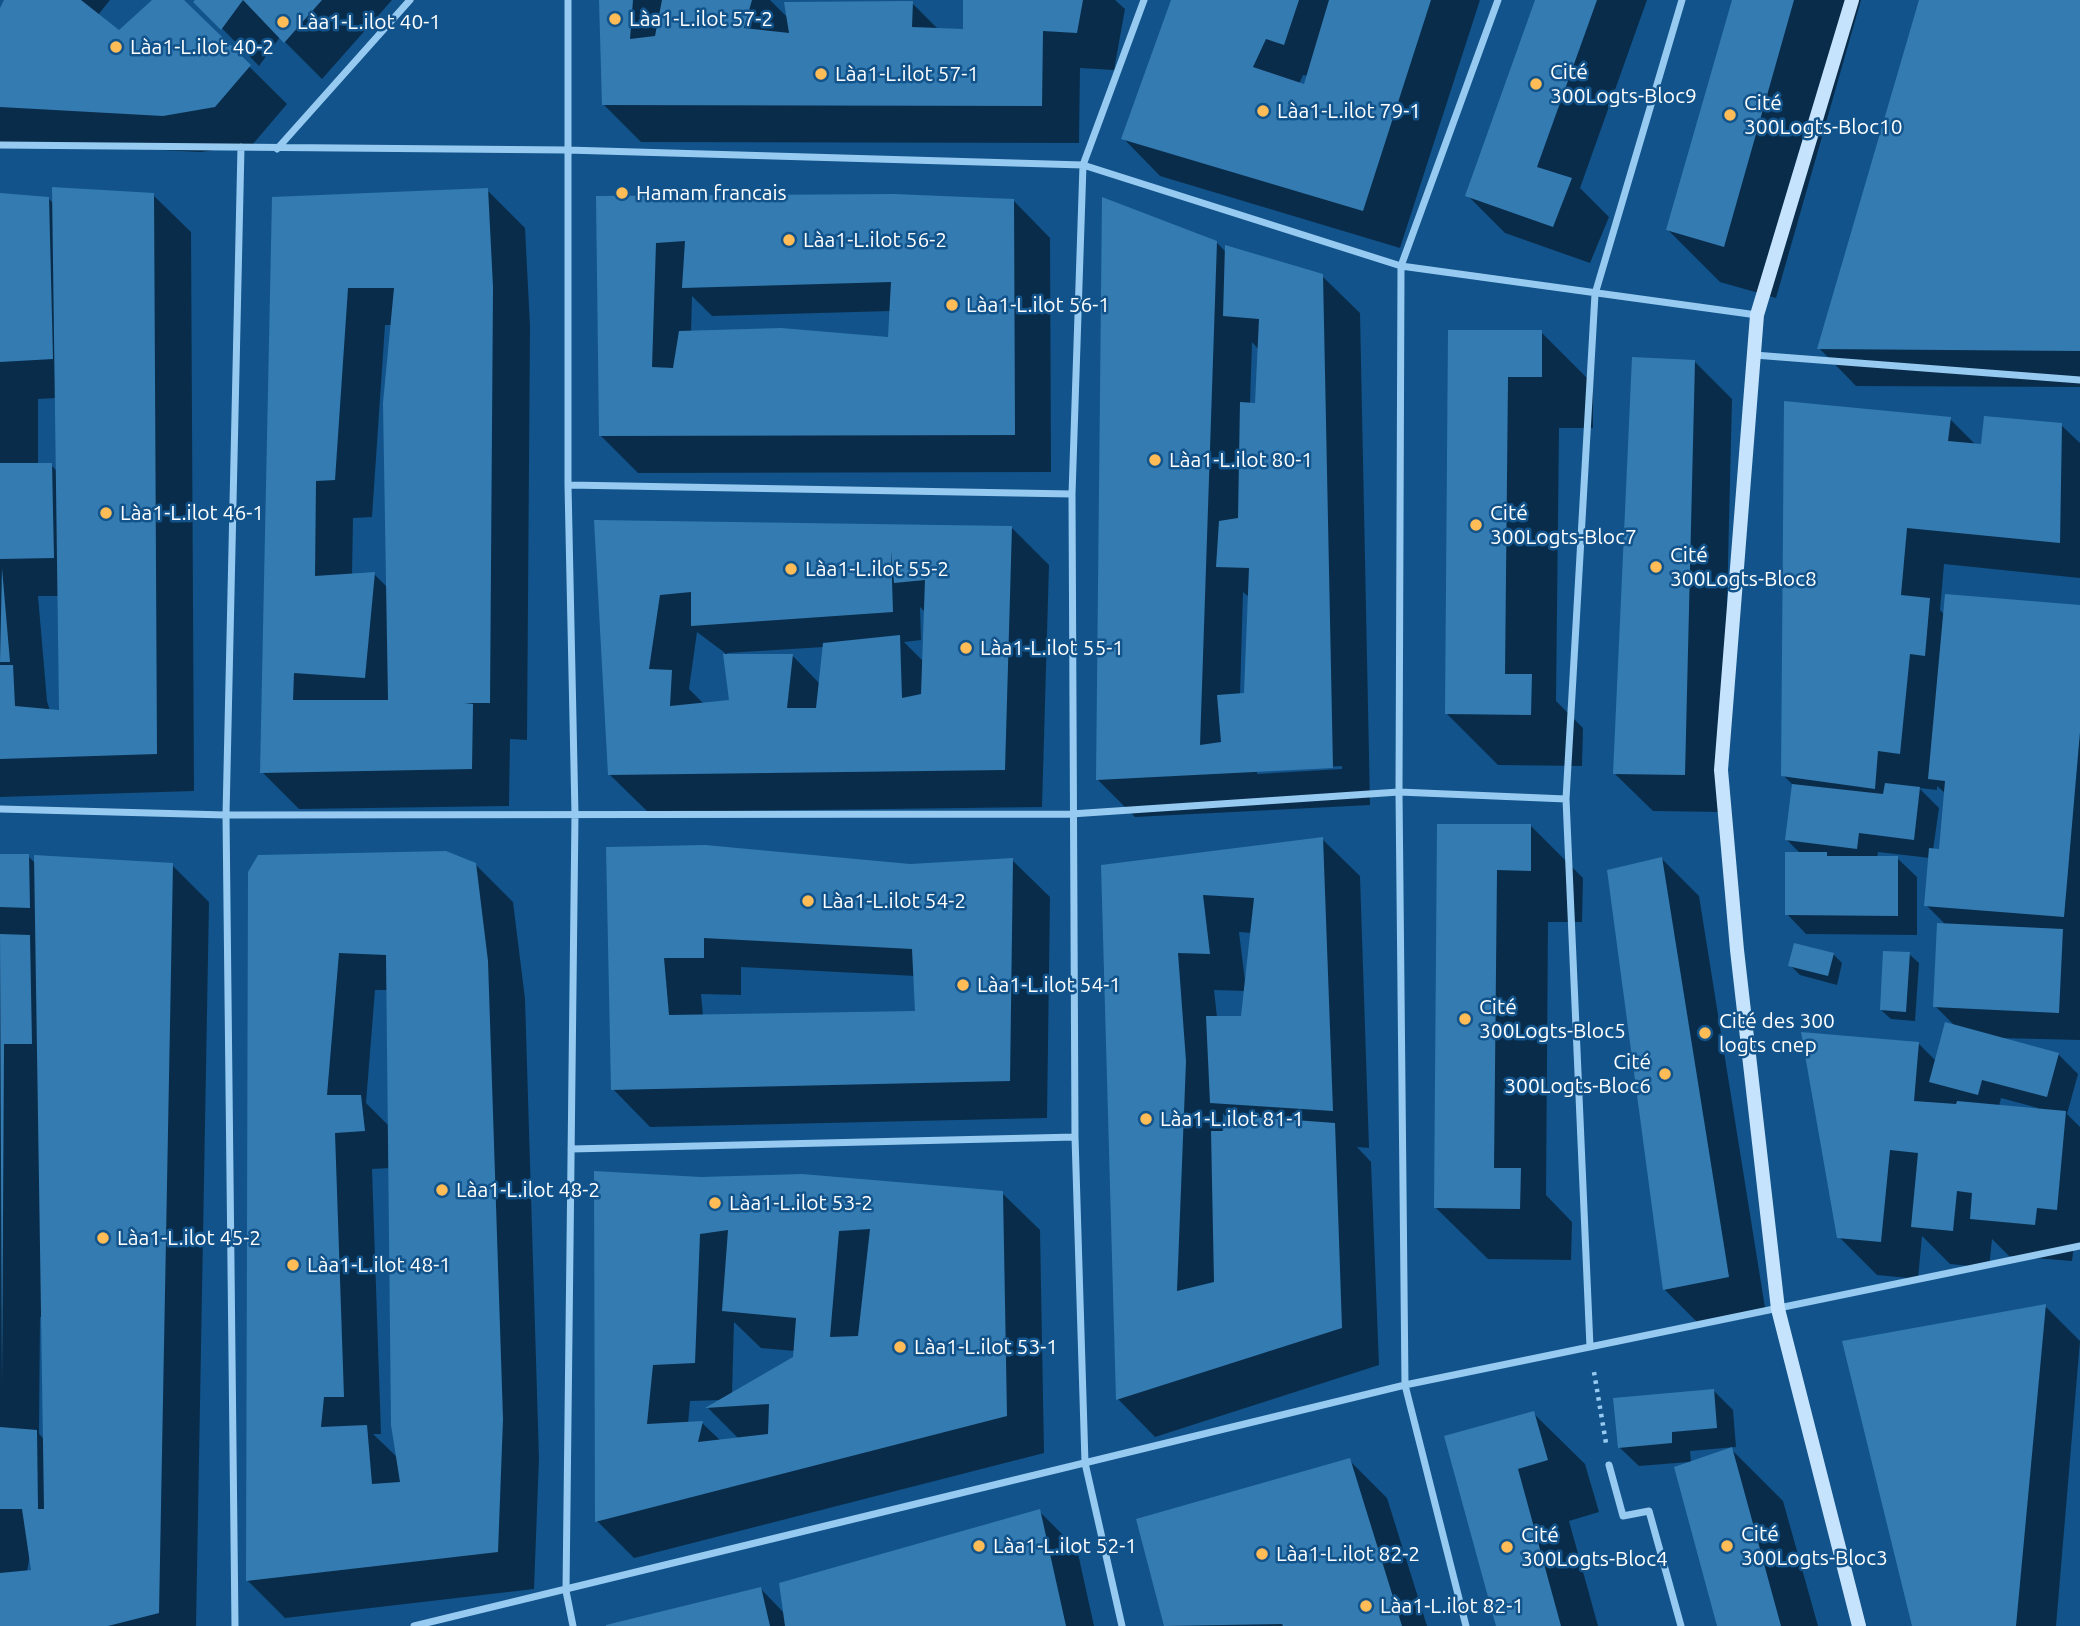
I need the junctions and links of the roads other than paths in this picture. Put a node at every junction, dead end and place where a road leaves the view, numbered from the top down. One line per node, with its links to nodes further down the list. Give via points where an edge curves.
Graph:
1 (410, 0): 9 (street)
2 (568, 0): 10 (street)
3 (1144, 0): 11 (street)
4 (1498, 0): 12 (street)
5 (1682, 0): 13 (street)
6 (1852, 0): 14 (street)
7 (0, 145): 8 (street)
8 (241, 148): 9 (street); 24 (street)
9 (277, 149): 10 (street)
10 (567, 150): 11 (street); 17 (street)
11 (1083, 165): 12 (street); 18 (street)
12 (1401, 266): 13 (street); 19 (street)
13 (1595, 294): 14 (street); 20 (street)
14 (1757, 315): 15 (street)
15 (1754, 355): 16 (street); 28 (street, via 1721,770)
16 (2080, 380)
17 (568, 485): 18 (street); 22 (street)
18 (1072, 494): 23 (street)
19 (1399, 792): 20 (street); 23 (street); 30 (street)
20 (1566, 799): 29 (street)
21 (0, 809): 24 (street)
22 (575, 814): 23 (street); 24 (street); 26 (street)
23 (1071, 814): 25 (street)
24 (226, 815): 34 (street)
25 (1075, 1137): 26 (street); 31 (street)
26 (571, 1149): 33 (street)
27 (2080, 1246): 28 (street)
28 (1778, 1309): 29 (street); 40 (street)
29 (1590, 1347): 30 (street)
30 (1405, 1385): 31 (street); 38 (street)
31 (1085, 1463): 33 (street); 37 (street)
32 (1609, 1465): 39 (street, via 1623,1517 1649,1511)
33 (566, 1591): 35 (street); 36 (street)
34 (235, 1626)
35 (414, 1626)
36 (573, 1626)
37 (1122, 1626)
38 (1466, 1626)
39 (1681, 1626)
40 (1859, 1626)

